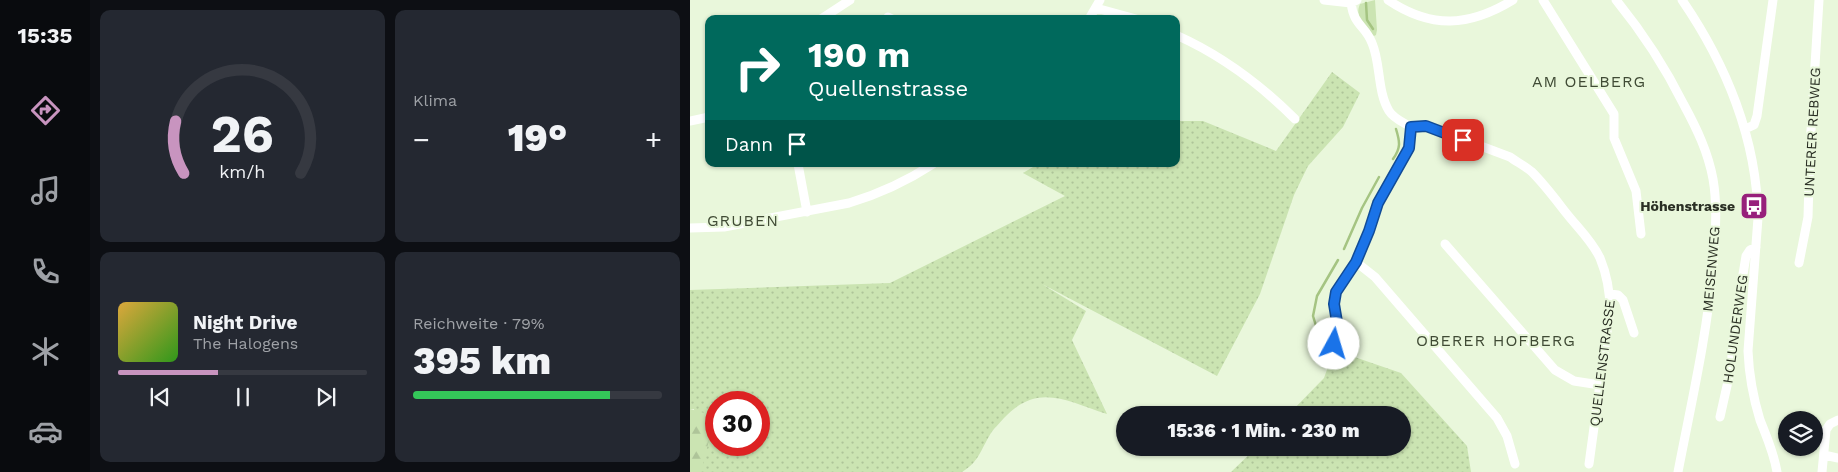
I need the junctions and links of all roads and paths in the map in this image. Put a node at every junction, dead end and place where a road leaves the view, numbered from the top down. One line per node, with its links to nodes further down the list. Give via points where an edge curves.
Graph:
1 (850, 0): 12 (street)
2 (1324, 0): 10 (street)
3 (1388, 0): 4 (street, via 1416,16 1449,22 1478,16)
4 (1513, 0)
5 (1543, 0): 25 (street, via 1612,108 1614,138 1636,190)
6 (1616, 0): 40 (street, MEISENWEG, via 1635,23 1677,91 1699,133 1713,179 1715,234 1710,294)
7 (1682, 0): 20 (street, via 1712,49)
8 (1772, 0): 20 (street, via 1757,116 1754,125)
9 (1819, 0): 29 (street, UNTERER REBWEG, via 1808,217)
10 (1354, 2): 19 (street, via 1354,17 1374,46 1387,106 1395,117)
11 (1098, 4): 13 (street); 14 (street)
12 (827, 15)
13 (1091, 15)
14 (1126, 15)
15 (1180, 37): 17 (street, via 1241,72)
16 (705, 118): 18 (street)
17 (1295, 119)
18 (690, 121)
19 (1411, 127): 28 (street, via 1409,148 1378,203); 30 (street, QUELLENSTRASSE, via 1433,128 1510,157 1532,173 1589,240 1599,256)
20 (1745, 129): 27 (street, via 1757,196)
21 (798, 167): 23 (street)
22 (928, 167): 23 (street, via 901,184 866,198)
23 (806, 212): 24 (street, via 724,227)
24 (690, 228)
25 (1641, 234)
26 (1445, 244): 33 (street, via 1556,370 1574,381)
27 (1756, 247): 34 (street, HOLUNDERWEG, via 1746,256 1731,368); 41 (street, via 1749,371 1753,395)
28 (1356, 262): 32 (street, via 1334,298 1337,322 1334,344); 38 (street, via 1375,278 1497,418 1507,436)
29 (1799, 262)
30 (1610, 294): 31 (street, via 1623,300); 33 (street, QUELLENSTRASSE)
31 (1634, 333)
32 (1321, 339)
33 (1600, 385): 39 (street, QUELLENSTRASSE)
34 (1720, 416)
35 (1838, 420): 36 (street, via 1828,427)
36 (1824, 455): 37 (street); 42 (street)
37 (1838, 458)
38 (1515, 464)
39 (1589, 464)
40 (1678, 472)
41 (1777, 472)
42 (1822, 472)

